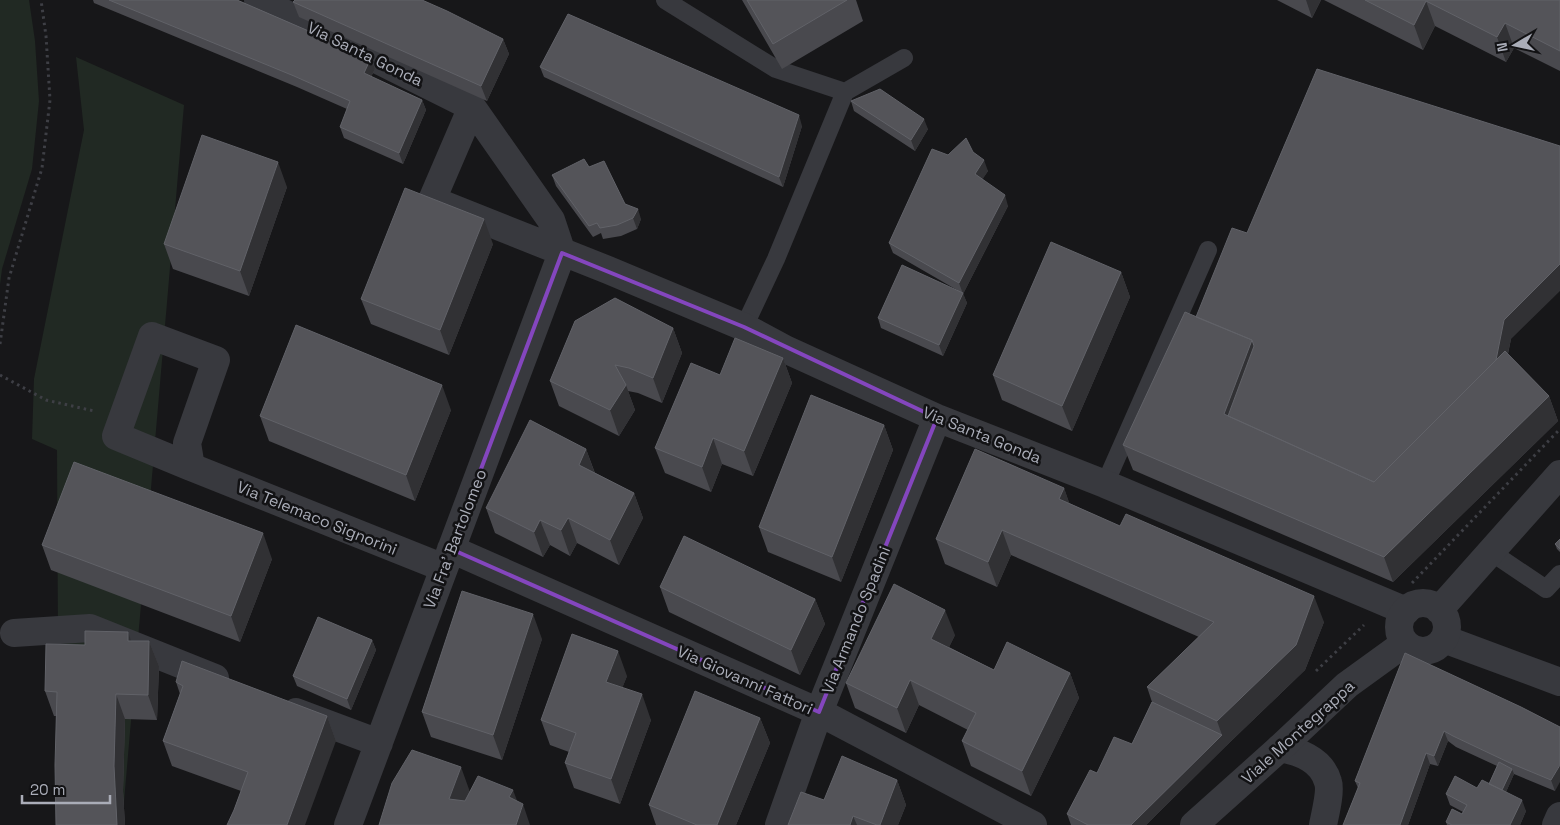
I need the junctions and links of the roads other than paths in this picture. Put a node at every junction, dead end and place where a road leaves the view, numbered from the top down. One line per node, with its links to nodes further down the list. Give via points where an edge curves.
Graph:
1 (666, 0): 4 (lane, via 776,69)
2 (269, 2): 5 (street, Via Santa Gonda)
3 (904, 58): 4 (lane)
4 (846, 92): 8 (lane)
5 (472, 106): 7 (street, Via Santa Gonda, via 551,220); 7 (street, Via Santa Gonda, via 432,200)
6 (1208, 250): 12 (lane)
7 (562, 253): 8 (street, Via Santa Gonda); 14 (street, Via Fra' Bartolomeo)
8 (744, 327): 9 (street, Via Santa Gonda)
9 (937, 418): 12 (street, Via Santa Gonda); 24 (street, Via Armando Spadini)
10 (191, 467): 10 (street, Via Telemaco Signorini, via 116,436 152,336 216,360 187,443); 14 (street, Via Telemaco Signorini)
11 (1560, 474): 13 (street)
12 (1105, 484): 17 (street, Via Santa Gonda)
13 (1491, 552): 15 (lane, via 1546,589); 16 (street)
14 (447, 558): 24 (street, Via Giovanni Fattori); 25 (street, Via Fra' Bartolomeo)
15 (1560, 574)
16 (1439, 610): 17 (street, via 1426,603); 19 (street, via 1447,624)
17 (1406, 611): 20 (street, via 1399,623)
18 (14, 633): 22 (street, via 90,628)
19 (1444, 639): 20 (street, via 1433,649 1425,651 1410,648); 21 (street)
20 (1405, 643): 26 (street, Viale Montegrappa, via 1347,685)
21 (1560, 682)
22 (239, 688)
23 (275, 704): 25 (street)
24 (819, 712): 29 (street, Via Armando Spadini); 30 (street, Via Giovanni Fattori)
25 (379, 743): 28 (street, Via Fra' Bartolomeo)
26 (1280, 748): 31 (street, Viale Montegrappa); 32 (street, via 1298,751 1319,764 1329,784)
27 (1560, 816): 33 (street)
28 (348, 825)
29 (780, 825)
30 (1033, 825)
31 (1194, 825)
32 (1323, 825)
33 (1556, 825)

